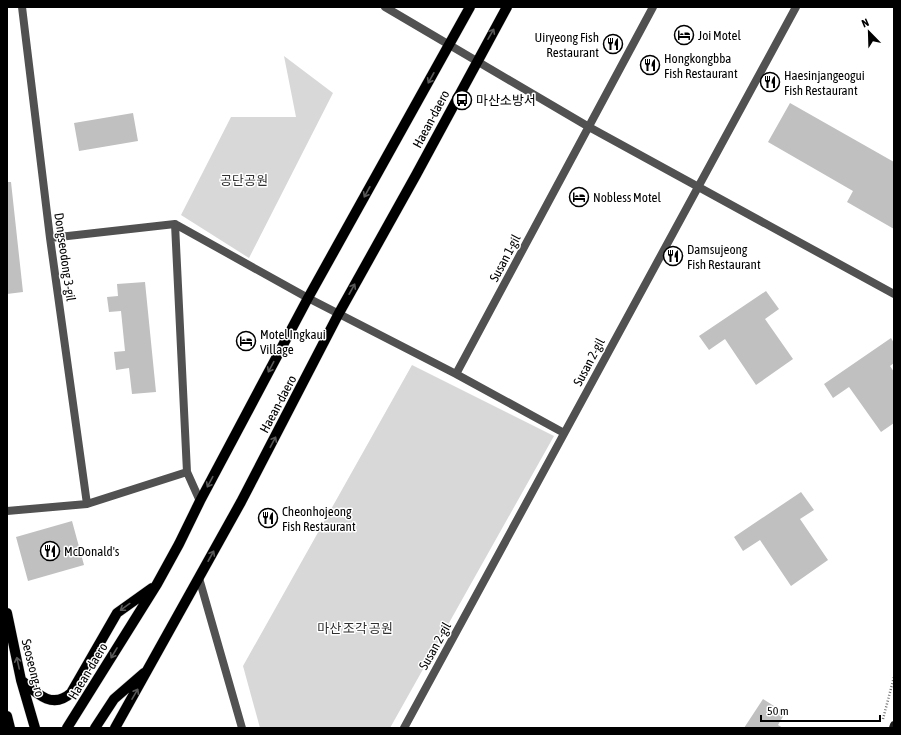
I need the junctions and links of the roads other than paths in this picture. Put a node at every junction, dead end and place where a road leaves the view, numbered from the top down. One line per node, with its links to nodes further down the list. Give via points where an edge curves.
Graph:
1 (384, 7): 7 (street)
2 (470, 7): 7 (main road, Haean-daero)
3 (506, 7): 8 (main road, Haean-daero, one-way to 3)
4 (653, 7): 9 (street, Susan 1-gil)
5 (796, 7): 10 (street, Susan 2-gil)
6 (22, 10): 12 (street, Dongseodong 3-gil)
7 (450, 44): 8 (street); 14 (main road, Haean-daero, one-way to 14)
8 (476, 60): 9 (street); 15 (main road, Haean-daero, one-way to 8)
9 (589, 127): 10 (street); 16 (street, Susan 1-gil)
10 (698, 187): 13 (street); 17 (street, Susan 2-gil)
11 (175, 224): 12 (street); 14 (street); 18 (street)
12 (50, 238): 20 (street, Dongseodong 3-gil)
13 (894, 294)
14 (308, 298): 15 (street); 19 (main road, Haean-daero, one-way to 19)
15 (339, 313): 16 (street); 22 (main road, Haean-daero, one-way to 15, via 299,394)
16 (456, 374): 17 (street)
17 (564, 433): 35 (street, Susan 2-gil)
18 (187, 472): 19 (street); 20 (street)
19 (200, 501): 23 (main road, Haean-daero)
20 (88, 504): 21 (street)
21 (7, 511)
22 (199, 578): 25 (main road, Haean-daero); 34 (street)
23 (156, 584): 26 (main road, one-way to 26, via 117,613 71,693 63,700 42,698); 31 (main road, Haean-daero, one-way to 31)
24 (7, 613): 26 (main road, Seoseong-ro, one-way to 24)
25 (150, 667): 32 (main road, via 114,698); 33 (main road, Haean-daero, one-way to 25)
26 (21, 680): 30 (main road, Seoseong-ro)
27 (7, 716): 29 (main road)
28 (894, 725): 36 (main road)
29 (10, 728)
30 (35, 728)
31 (67, 728)
32 (96, 728)
33 (116, 728)
34 (242, 728)
35 (404, 728)
36 (893, 728)

